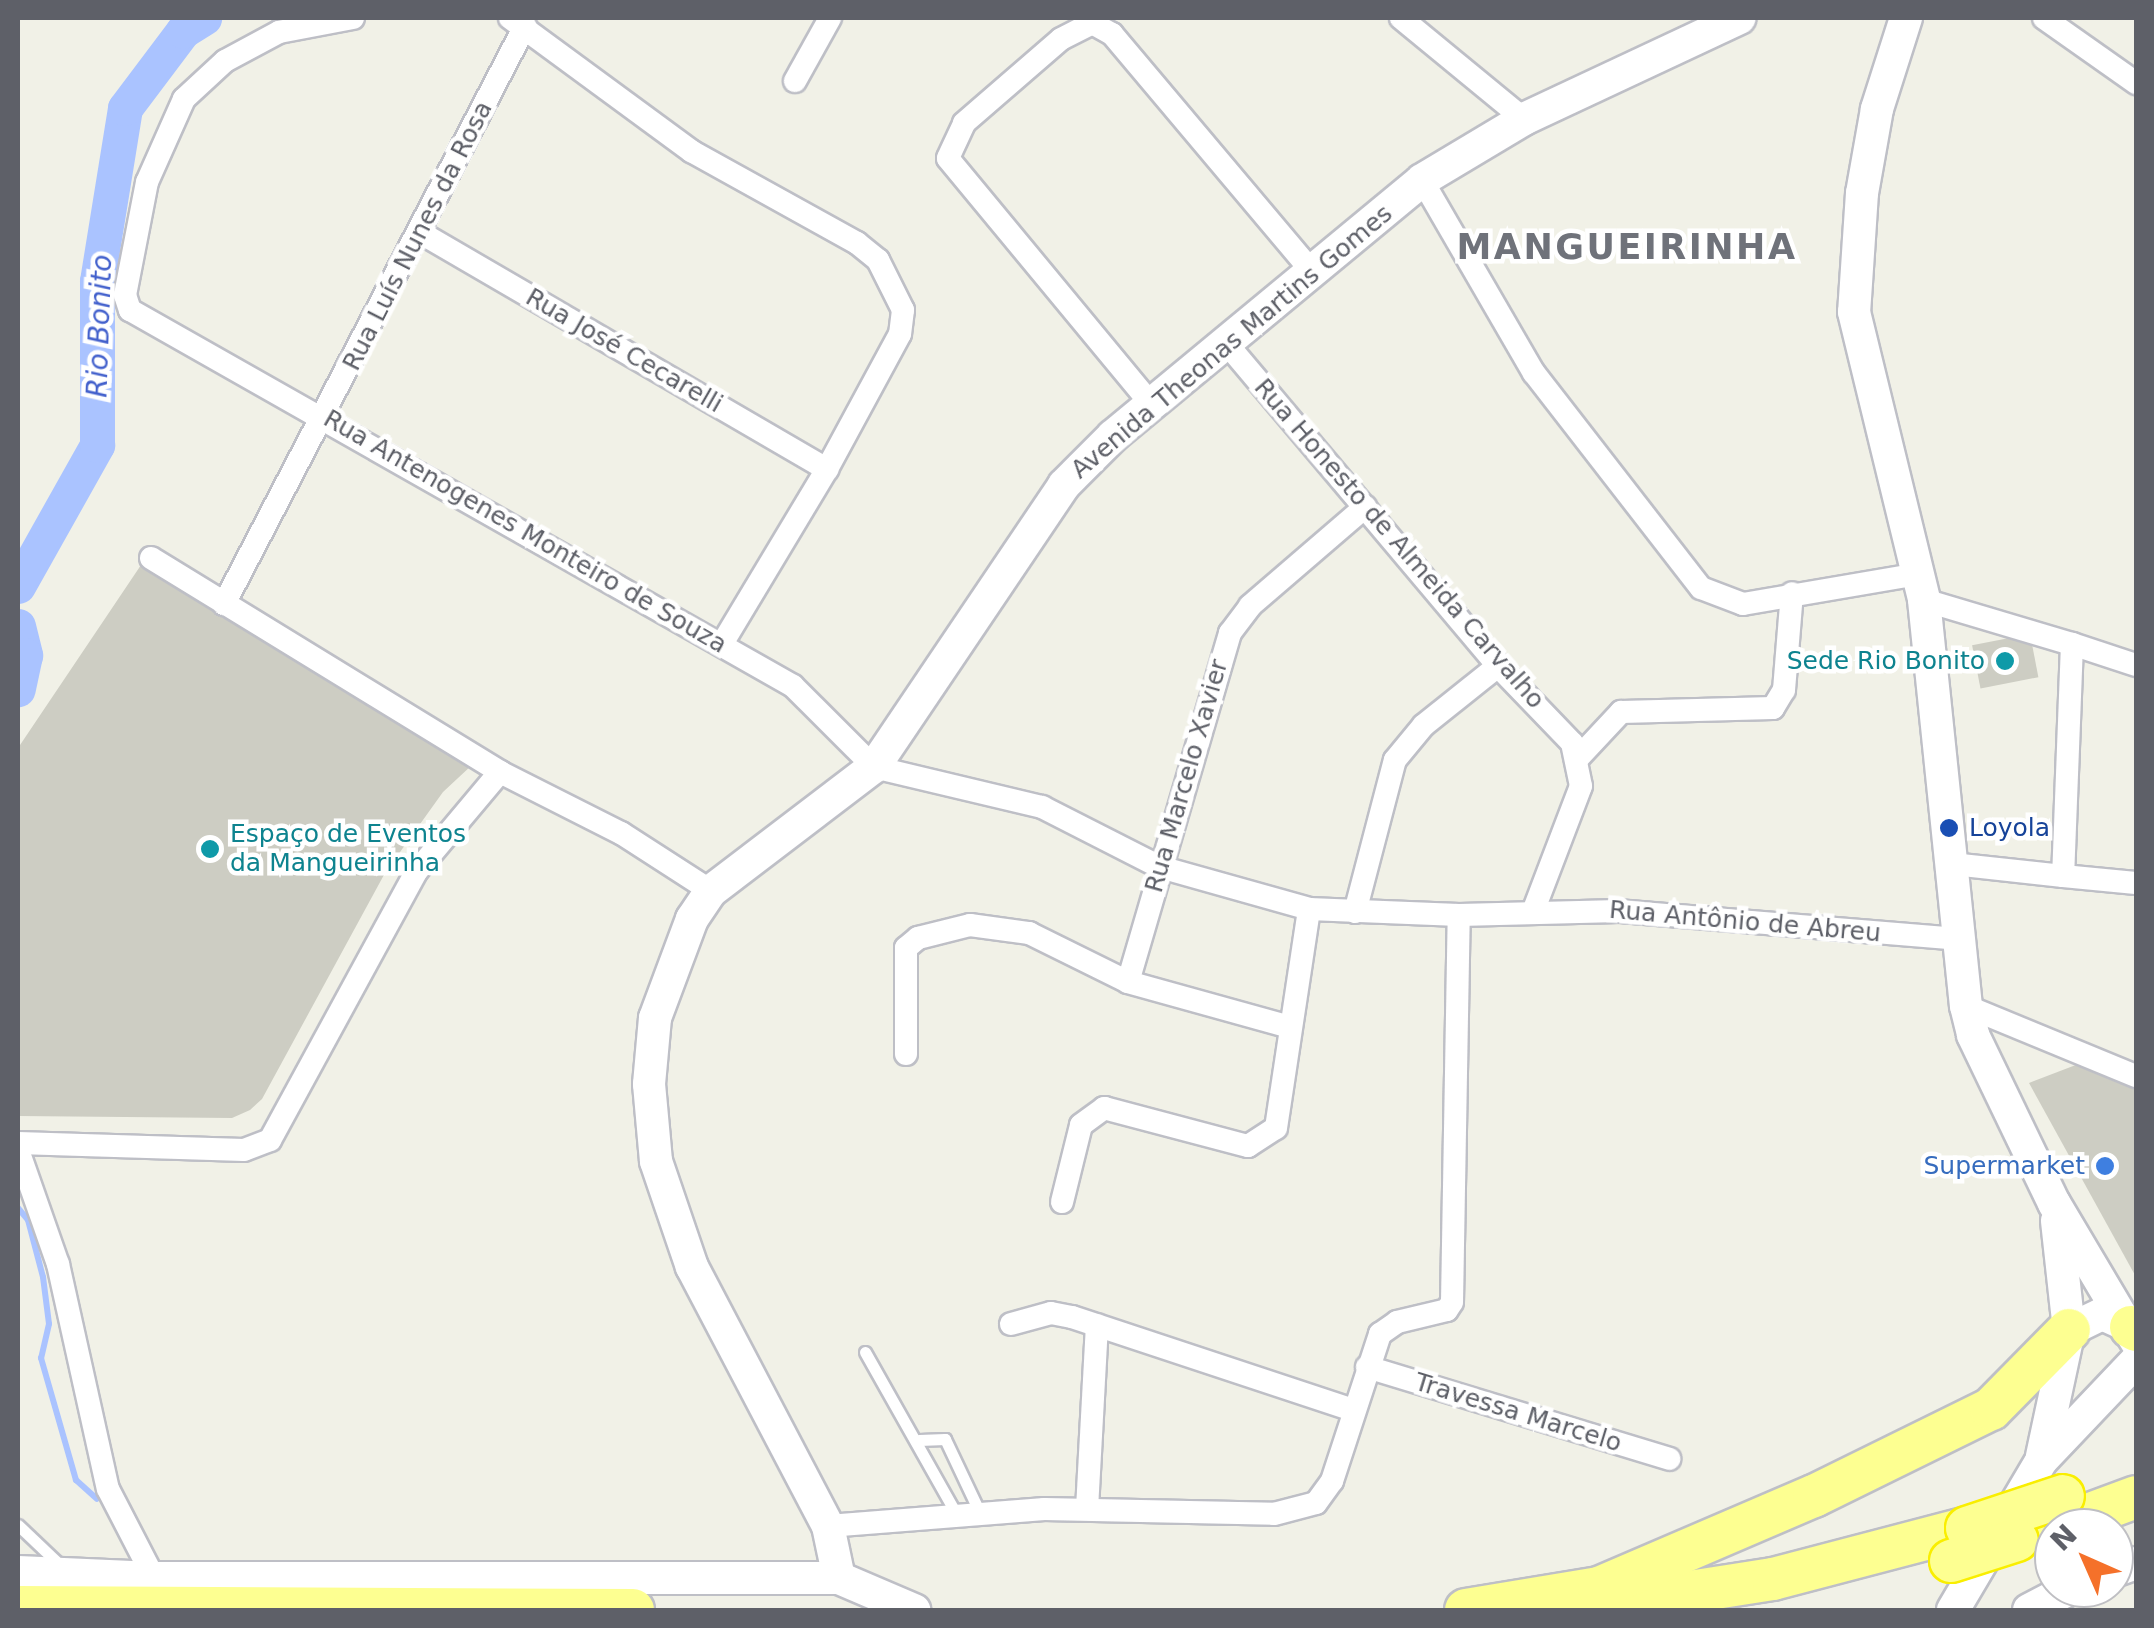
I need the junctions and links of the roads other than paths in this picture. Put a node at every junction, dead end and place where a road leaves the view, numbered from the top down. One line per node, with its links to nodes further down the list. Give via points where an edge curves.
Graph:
1 (353, 18): 16 (street, Rua Antenogenes Monteiro de Souza, via 279,32 225,60 170,119 148,182 125,295 130,310 154,328)
2 (830, 18): 8 (street)
3 (1402, 18): 10 (street)
4 (1740, 18): 10 (main road, Avenida Theonas Martins Gomes)
5 (1906, 18): 20 (main road, via 1877,109 1853,273 1864,366)
6 (2044, 18): 9 (street)
7 (517, 22): 12 (street, Rua Luís Nunes da Rosa); 17 (street, via 692,151 878,260 903,310 900,334)
8 (796, 81)
9 (2136, 83)
10 (1524, 120): 11 (main road, Avenida Theonas Martins Gomes)
11 (1422, 180): 13 (main road, Avenida Theonas Martins Gomes); 21 (street, via 1534,373 1702,588 1743,604)
12 (421, 233): 16 (street, Rua Luís Nunes da Rosa); 17 (street, Rua José Cecarelli)
13 (1313, 273): 14 (main road, Avenida Theonas Martins Gomes); 15 (street, via 1101,25 1084,25 1060,39 964,123 949,148 953,169)
14 (1228, 344): 15 (main road, Avenida Theonas Martins Gomes); 18 (street, Rua Honesto de Almeida Carvalho)
15 (1152, 405): 28 (main road, Avenida Theonas Martins Gomes, via 1064,485)
16 (325, 418): 22 (street, Rua Luís Nunes da Rosa); 23 (street, Rua Antenogenes Monteiro de Souza)
17 (826, 469): 23 (street)
18 (1364, 508): 26 (street, Rua Honesto de Almeida Carvalho); 31 (street, Rua Marcelo Xavier, via 1250,606 1230,633)
19 (151, 558): 22 (street)
20 (1921, 587): 21 (street); 24 (street); 30 (main road)
21 (1792, 593): 27 (street, via 1784,690 1774,708 1621,712)
22 (224, 604): 29 (street)
23 (722, 644): 28 (street, Rua Antenogenes Monteiro de Souza, via 808,696)
24 (2072, 644): 25 (street); 32 (street)
25 (2136, 665)
26 (1498, 666): 27 (street, Rua Honesto de Almeida Carvalho, via 1559,726); 37 (street, via 1424,725 1392,770)
27 (1579, 757): 36 (street, via 1578,800)
28 (874, 767): 31 (street, Rua Antônio de Abreu, via 1042,808); 34 (main road, Avenida Theonas Martins Gomes)
29 (500, 772): 34 (street, via 621,833); 45 (street, via 416,872 270,1140 229,1150)
30 (1952, 864): 32 (street); 39 (main road)
31 (1160, 867): 35 (street, Rua Antônio de Abreu); 40 (street, Rua Marcelo Xavier)
32 (2063, 876): 33 (street)
33 (2136, 883)
34 (712, 891): 64 (main road, Avenida Theonas Martins Gomes, via 680,944 656,1018 649,1084 656,1162 692,1267)
35 (1308, 909): 37 (street, Rua Antônio de Abreu); 42 (street)
36 (1534, 909): 38 (street, Rua Antônio de Abreu); 39 (street, Rua Antônio de Abreu)
37 (1355, 912): 38 (street, Rua Antônio de Abreu)
38 (1459, 915): 53 (street, via 1452,1302 1432,1316 1387,1327)
39 (1956, 939): 41 (main road)
40 (1128, 982): 42 (street); 43 (street, via 1063,947 996,925 918,938 903,956)
41 (1966, 1006): 44 (street); 47 (main road)
42 (1287, 1026): 46 (street, via 1283,1101 1268,1138 1248,1146 1104,1108 1081,1125)
43 (906, 1054)
44 (2136, 1076)
45 (18, 1147): 68 (street, via 58,1264 108,1489)
46 (1062, 1202)
47 (2054, 1203): 50 (main road); 51 (main road)
48 (1011, 1324): 49 (street, via 1051,1314)
49 (1098, 1325): 54 (street); 60 (street)
50 (2066, 1341): 51 (main road, via 2078,1320 2102,1314); 51 (main road, via 2067,1367 2090,1388); 58 (main road); 74 (highway, via 1990,1408 1814,1496 1600,1588)
51 (2132, 1349): 58 (main road, via 2080,1416)
52 (865, 1352): 55 (lane)
53 (1366, 1366): 54 (street); 56 (street, Travessa Marcelo)
54 (1353, 1410): 60 (street, via 1332,1481 1307,1508 1274,1514)
55 (919, 1440): 61 (lane, via 945,1439); 62 (lane)
56 (1669, 1458)
57 (2136, 1467): 58 (highway)
58 (2049, 1496): 59 (highway); 65 (highway, bridge); 77 (main road)
59 (2136, 1498)
60 (1087, 1509): 61 (street)
61 (982, 1516): 62 (street)
62 (958, 1517): 64 (street)
63 (18, 1525): 67 (lane)
64 (828, 1526): 69 (main road, Avenida Theonas Martins Gomes)
65 (1959, 1545): 75 (highway); 76 (highway)
66 (18, 1572): 67 (main road)
67 (66, 1572): 68 (main road)
68 (154, 1578): 69 (main road); 71 (highway)
69 (839, 1578): 73 (main road)
70 (18, 1606): 71 (highway)
71 (196, 1609): 72 (highway)
72 (633, 1610)
73 (914, 1610)
74 (1466, 1610)
75 (1565, 1610)
76 (1734, 1610)
77 (1953, 1610)

